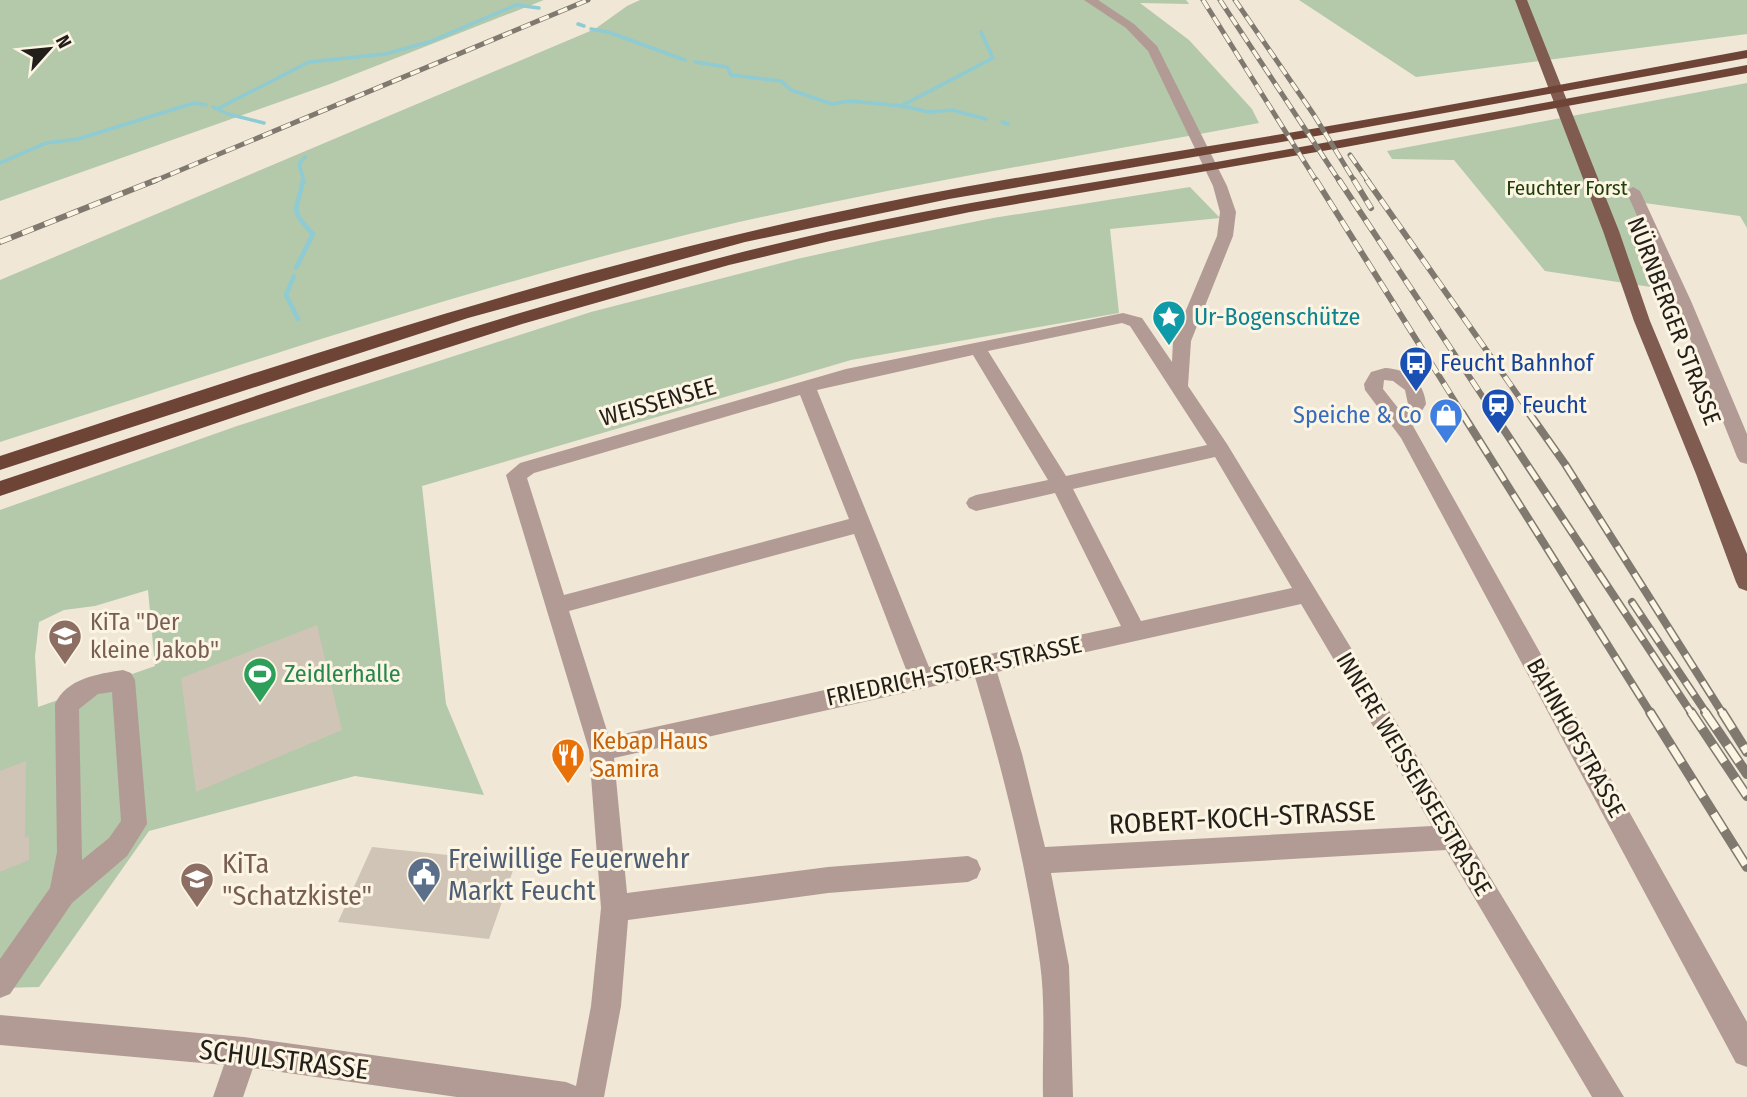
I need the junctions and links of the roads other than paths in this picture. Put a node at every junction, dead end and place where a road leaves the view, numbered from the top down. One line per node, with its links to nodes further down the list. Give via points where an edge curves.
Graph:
1 (1090, 0): 7 (street, via 1130,26 1153,49 1220,186 1228,212 1225,236 1182,341)
2 (1521, 0): 18 (main road, NÜRNBERGER STRASSE, via 1638,312)
3 (1747, 54): 13 (highway, via 921,198 743,238 429,324)
4 (1747, 69): 15 (highway, via 831,236 603,294)
5 (1633, 191): 9 (street)
6 (977, 347): 7 (street, INNERE WEISSENSEESTRASSE, via 1123,318 1136,322); 8 (street, INNERE WEISSENSEESTRASSE); 14 (street)
7 (1179, 385): 11 (street, INNERE WEISSENSEESTRASSE)
8 (806, 386): 17 (street); 20 (street, WEISSENSEE, via 516,475)
9 (1737, 415): 12 (street)
10 (1404, 425): 33 (street, BAHNHOFSTRASSE)
11 (1220, 449): 14 (street); 19 (street, INNERE WEISSENSEESTRASSE)
12 (1747, 457)
13 (0, 463)
14 (1062, 486): 16 (street); 21 (street)
15 (0, 489)
16 (976, 503)
17 (861, 524): 20 (street); 23 (street)
18 (1747, 582)
19 (1306, 594): 21 (street, FRIEDRICH-STOER-STRASSE); 25 (street, INNERE WEISSENSEESTRASSE)
20 (556, 606): 24 (street, WEISSENSEE)
21 (1134, 630): 22 (street, FRIEDRICH-STOER-STRASSE)
22 (983, 666): 23 (street, FRIEDRICH-STOER-STRASSE); 26 (street)
23 (921, 677): 24 (street, FRIEDRICH-STOER-STRASSE)
24 (601, 750): 29 (street, WEISSENSEE)
25 (1452, 837): 26 (street, ROBERT-KOCH-STRASSE); 38 (street, INNERE WEISSENSEESTRASSE)
26 (1035, 861): 37 (street, via 1055,967)
27 (968, 869): 29 (street, via 828,880)
28 (62, 893): 28 (street, via 118,848 135,824 123,680 92,685 67,705 70,852); 30 (street)
29 (615, 908): 36 (street, WEISSENSEE, via 606,1006)
30 (0, 984)
31 (0, 1030): 32 (street, SCHULSTRASSE)
32 (244, 1052): 34 (street); 35 (street, SCHULSTRASSE)
33 (1747, 1052)
34 (228, 1097)
35 (566, 1097)
36 (589, 1097)
37 (1058, 1097)
38 (1609, 1097)

